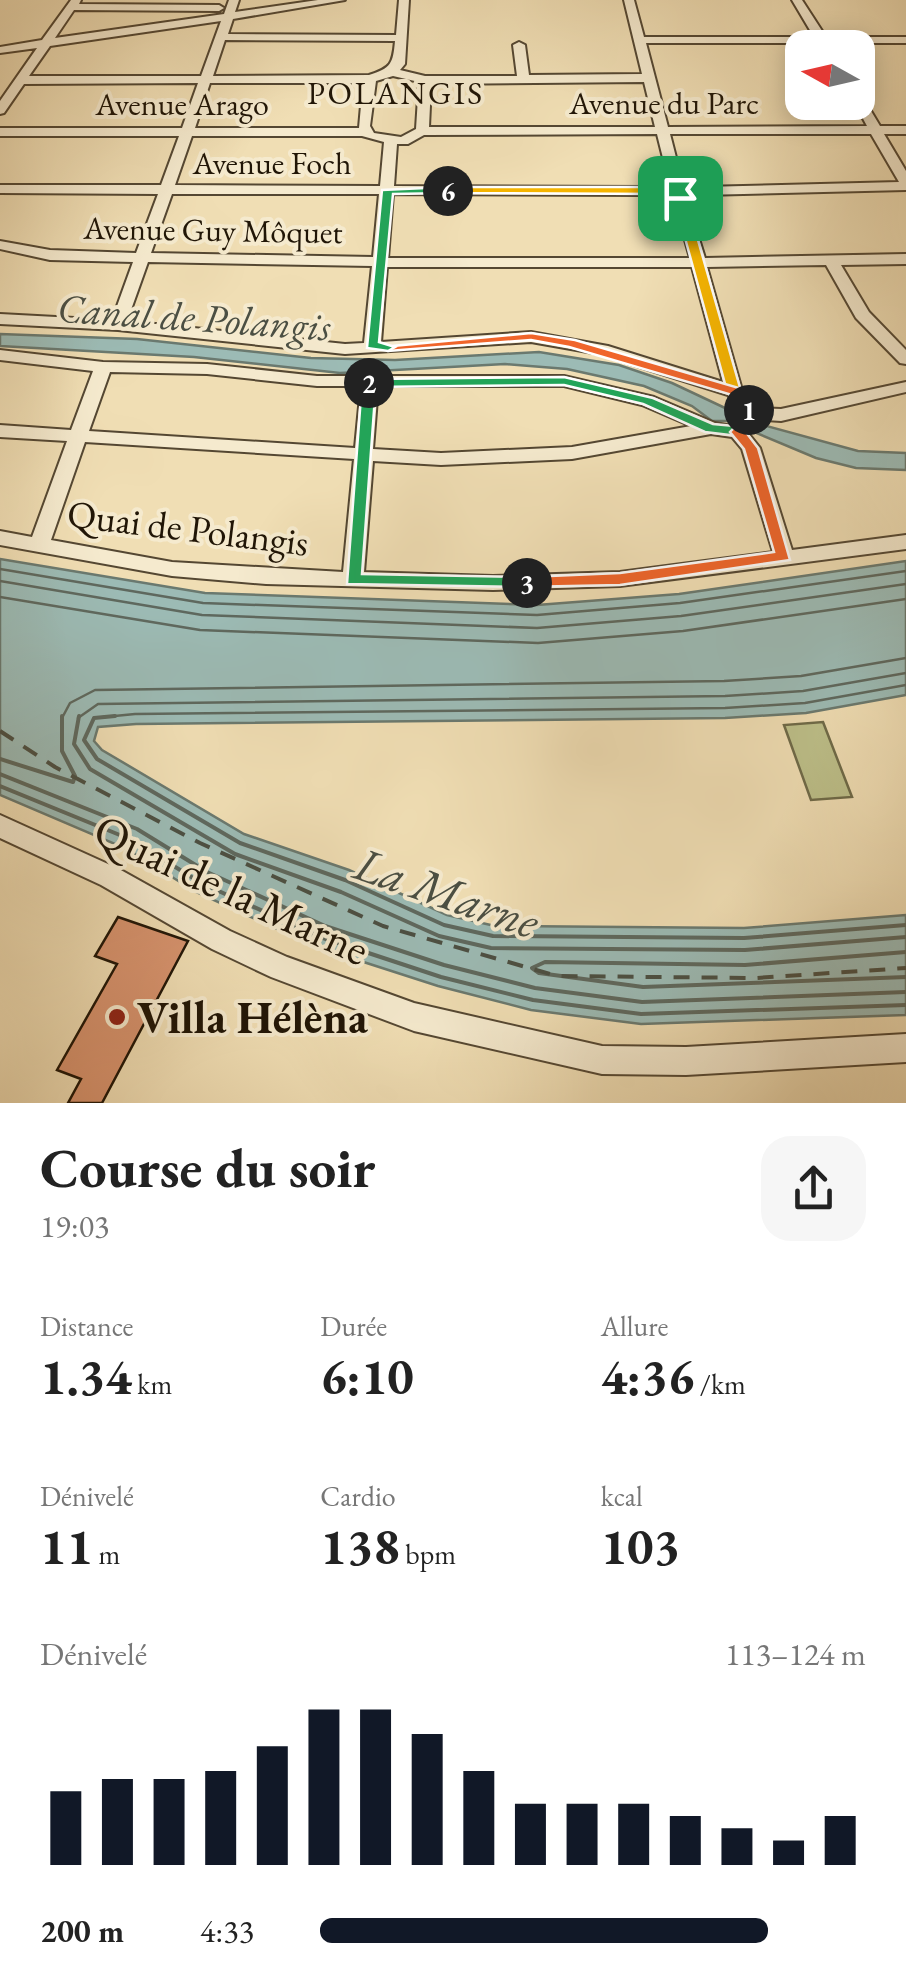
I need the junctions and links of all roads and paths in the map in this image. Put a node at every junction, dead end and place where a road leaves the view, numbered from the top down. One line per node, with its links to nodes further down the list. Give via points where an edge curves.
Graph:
1 (340, 0): 6 (street)
2 (404, 0): 9 (street)
3 (630, 0): 10 (street)
4 (797, 0): 7 (street)
5 (74, 4): 6 (street); 14 (street)
6 (232, 8): 8 (street); 14 (street)
7 (816, 30)
8 (222, 37): 9 (street); 22 (street)
9 (402, 38): 17 (street)
10 (639, 40): 13 (street); 19 (street)
11 (906, 40): 12 (street)
12 (875, 42)
13 (785, 43)
14 (46, 44): 16 (street); 21 (street)
15 (519, 45): 20 (street)
16 (0, 50)
17 (392, 72): 18 (street); 23 (street)
18 (370, 78): 22 (street); 31 (street)
19 (649, 78): 20 (street); 26 (street)
20 (523, 79): 23 (street)
21 (20, 80): 22 (street); 24 (street)
22 (206, 80): 30 (street)
23 (424, 80): 32 (street)
24 (0, 110)
25 (870, 120): 27 (street)
26 (661, 130): 27 (street, Avenue du Parc); 32 (street, Avenue du Parc); 38 (street)
27 (876, 130): 28 (street, Avenue du Parc); 34 (street)
28 (906, 130)
29 (0, 132): 30 (street, Avenue Arago)
30 (188, 132): 31 (street, Avenue Arago); 36 (street)
31 (364, 132): 33 (street)
32 (422, 132): 33 (street)
33 (391, 142): 37 (street)
34 (906, 185): 38 (street, Avenue Foch)
35 (0, 189): 36 (street, Avenue Foch)
36 (168, 190): 37 (street, Avenue Foch); 40 (street)
37 (387, 190): 38 (street, Avenue Foch); 42 (street)
38 (677, 190): 44 (street)
39 (0, 245): 40 (street, Avenue Guy Môquet, via 22,253)
40 (143, 257): 42 (street, Avenue Guy Môquet); 46 (street)
41 (906, 259): 43 (street, Avenue Guy Môquet)
42 (380, 261): 44 (street, Avenue Guy Môquet); 47 (street)
43 (831, 261): 44 (street, Avenue Guy Môquet); 49 (street, via 862,315)
44 (697, 264): 53 (street)
45 (0, 319): 46 (street)
46 (118, 325): 47 (street, via 345,349)
47 (372, 345): 53 (street, via 531,336 602,350)
48 (0, 355): 50 (street)
49 (906, 359)
50 (103, 367): 51 (street); 58 (street)
51 (370, 383): 55 (street, via 564,381 648,401); 59 (street)
52 (906, 386): 54 (street, via 780,415)
53 (734, 391): 54 (street)
54 (751, 413): 57 (street)
55 (710, 428): 57 (street); 59 (street, via 508,458)
56 (0, 432): 58 (street)
57 (738, 432): 63 (street, via 751,448)
58 (78, 436): 59 (street); 62 (street)
59 (363, 454): 64 (street)
60 (0, 538): 62 (street, Quai de Polangis)
61 (906, 542): 63 (street, Quai de Polangis)
62 (39, 546): 64 (street, Quai de Polangis, via 172,568)
63 (784, 556): 64 (street, Quai de Polangis, via 554,583)
64 (353, 580)
65 (0, 826): 66 (street, Quai de la Marne, via 281,968 431,1022 602,1060)
66 (906, 1048)

